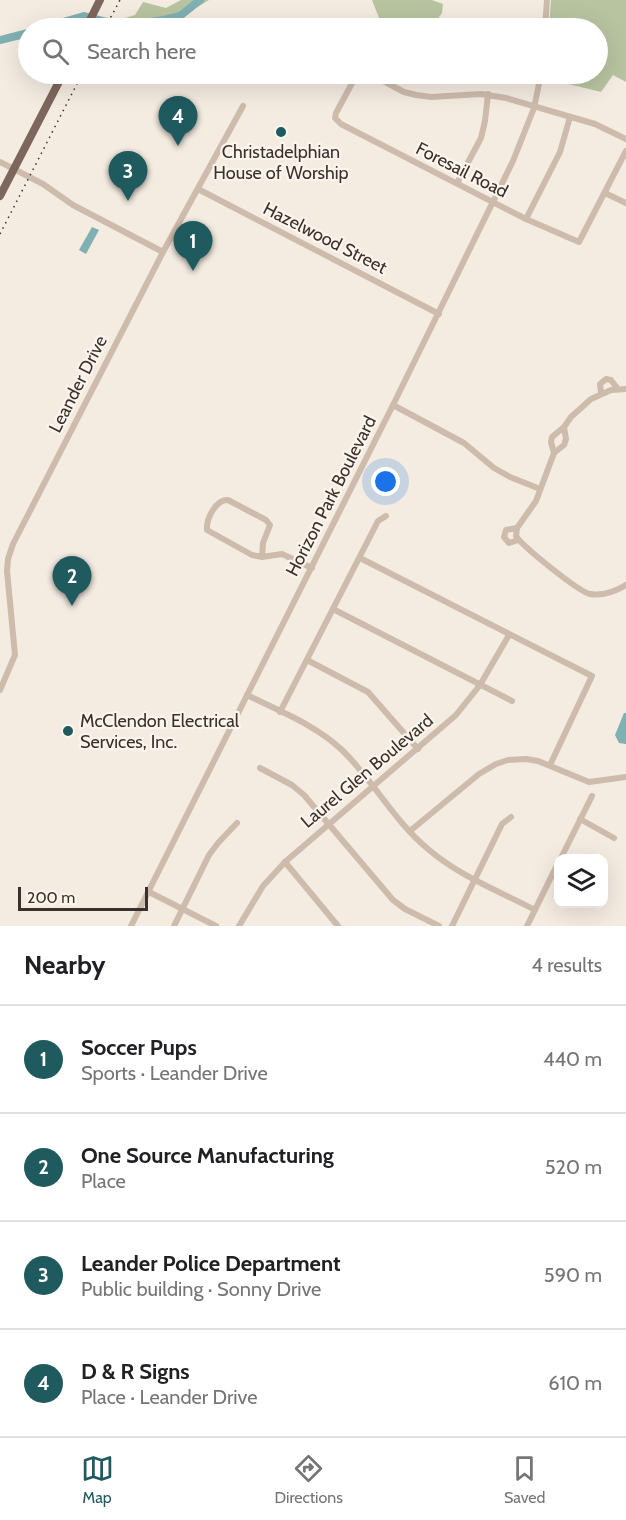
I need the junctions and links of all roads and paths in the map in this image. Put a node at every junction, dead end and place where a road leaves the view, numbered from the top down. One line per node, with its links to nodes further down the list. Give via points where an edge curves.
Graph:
1 (547, 0): 4 (street)
2 (99, 4): 3 (main road)
3 (92, 18)
4 (546, 18)
5 (58, 84): 16 (main road)
6 (351, 84): 17 (street, Foresail Road, via 338,107 335,118 340,124)
7 (389, 84): 9 (street, via 404,92 432,97)
8 (539, 84): 11 (street, Horizon Park Boulevard)
9 (488, 94): 11 (street); 17 (street, via 481,138)
10 (243, 106): 18 (street, Leander Drive)
11 (535, 106): 12 (street); 21 (street, Horizon Park Boulevard)
12 (570, 117): 13 (street, via 595,124); 23 (street, via 560,152)
13 (626, 140)
14 (626, 151): 19 (street)
15 (0, 162): 16 (street)
16 (14, 169): 20 (main road); 24 (street, via 72,205)
17 (457, 183): 21 (street, Foresail Road)
18 (198, 189): 24 (street, Leander Drive); 25 (street, Hazelwood Street)
19 (605, 193): 22 (street); 23 (street, Foresail Road, via 579,242)
20 (0, 196)
21 (493, 202): 23 (street, Foresail Road); 25 (street, Horizon Park Boulevard)
22 (626, 204)
23 (526, 219)
24 (163, 252): 44 (street, Leander Drive, via 10,549 7,571 15,655)
25 (439, 314): 29 (street, Horizon Park Boulevard)
26 (617, 388): 27 (street); 28 (street); 28 (street, via 606,379 600,384)
27 (626, 389)
28 (601, 393): 30 (street, via 583,405)
29 (393, 405): 32 (street, via 464,443 494,468); 38 (street, Horizon Park Boulevard)
30 (564, 427): 31 (street, via 564,445); 31 (street, via 552,436)
31 (554, 453): 32 (street)
32 (540, 489): 34 (street)
33 (386, 516): 37 (street, via 378,521)
34 (517, 528): 35 (street); 35 (street, via 508,528 504,537 509,543)
35 (518, 540): 39 (street, via 583,591 599,594)
36 (262, 557): 36 (street, via 270,525 223,499 207,530); 38 (street, via 282,554)
37 (360, 558): 40 (street); 41 (street)
38 (312, 568): 45 (street, Horizon Park Boulevard)
39 (626, 586)
40 (333, 609): 42 (street); 43 (street)
41 (509, 635): 43 (street, Laurel Glen Boulevard); 49 (street, via 592,676)
42 (307, 660): 47 (street); 48 (street, via 368,692)
43 (480, 685): 46 (street); 48 (street, Laurel Glen Boulevard, via 456,715)
44 (0, 690)
45 (247, 695): 47 (street); 64 (street, Horizon Park Boulevard)
46 (512, 701)
47 (280, 712): 52 (street, via 331,740)
48 (418, 749): 52 (street, Laurel Glen Boulevard)
49 (550, 765): 51 (street, via 589,782); 58 (street, via 520,759 490,767)
50 (260, 768): 57 (street, via 297,788)
51 (626, 777)
52 (373, 786): 57 (street, Laurel Glen Boulevard); 58 (street)
53 (592, 796): 55 (street)
54 (511, 817): 62 (street, via 502,824)
55 (580, 819): 59 (street); 60 (street)
56 (237, 823): 65 (street, via 209,855)
57 (328, 823): 61 (street, Laurel Glen Boulevard); 72 (street, via 388,895 405,909)
58 (410, 831): 62 (street, via 437,856)
59 (614, 838)
60 (563, 854)
61 (285, 862): 70 (street, Laurel Glen Boulevard, via 263,886); 71 (street)
62 (476, 879): 66 (street); 73 (street)
63 (554, 881): 66 (street)
64 (149, 892): 65 (street); 67 (street, Horizon Park Boulevard)
65 (182, 909): 68 (street); 69 (street)
66 (535, 910): 74 (street)
67 (131, 926)
68 (174, 926)
69 (216, 926)
70 (239, 926)
71 (338, 926)
72 (439, 926)
73 (452, 926)
74 (527, 926)

